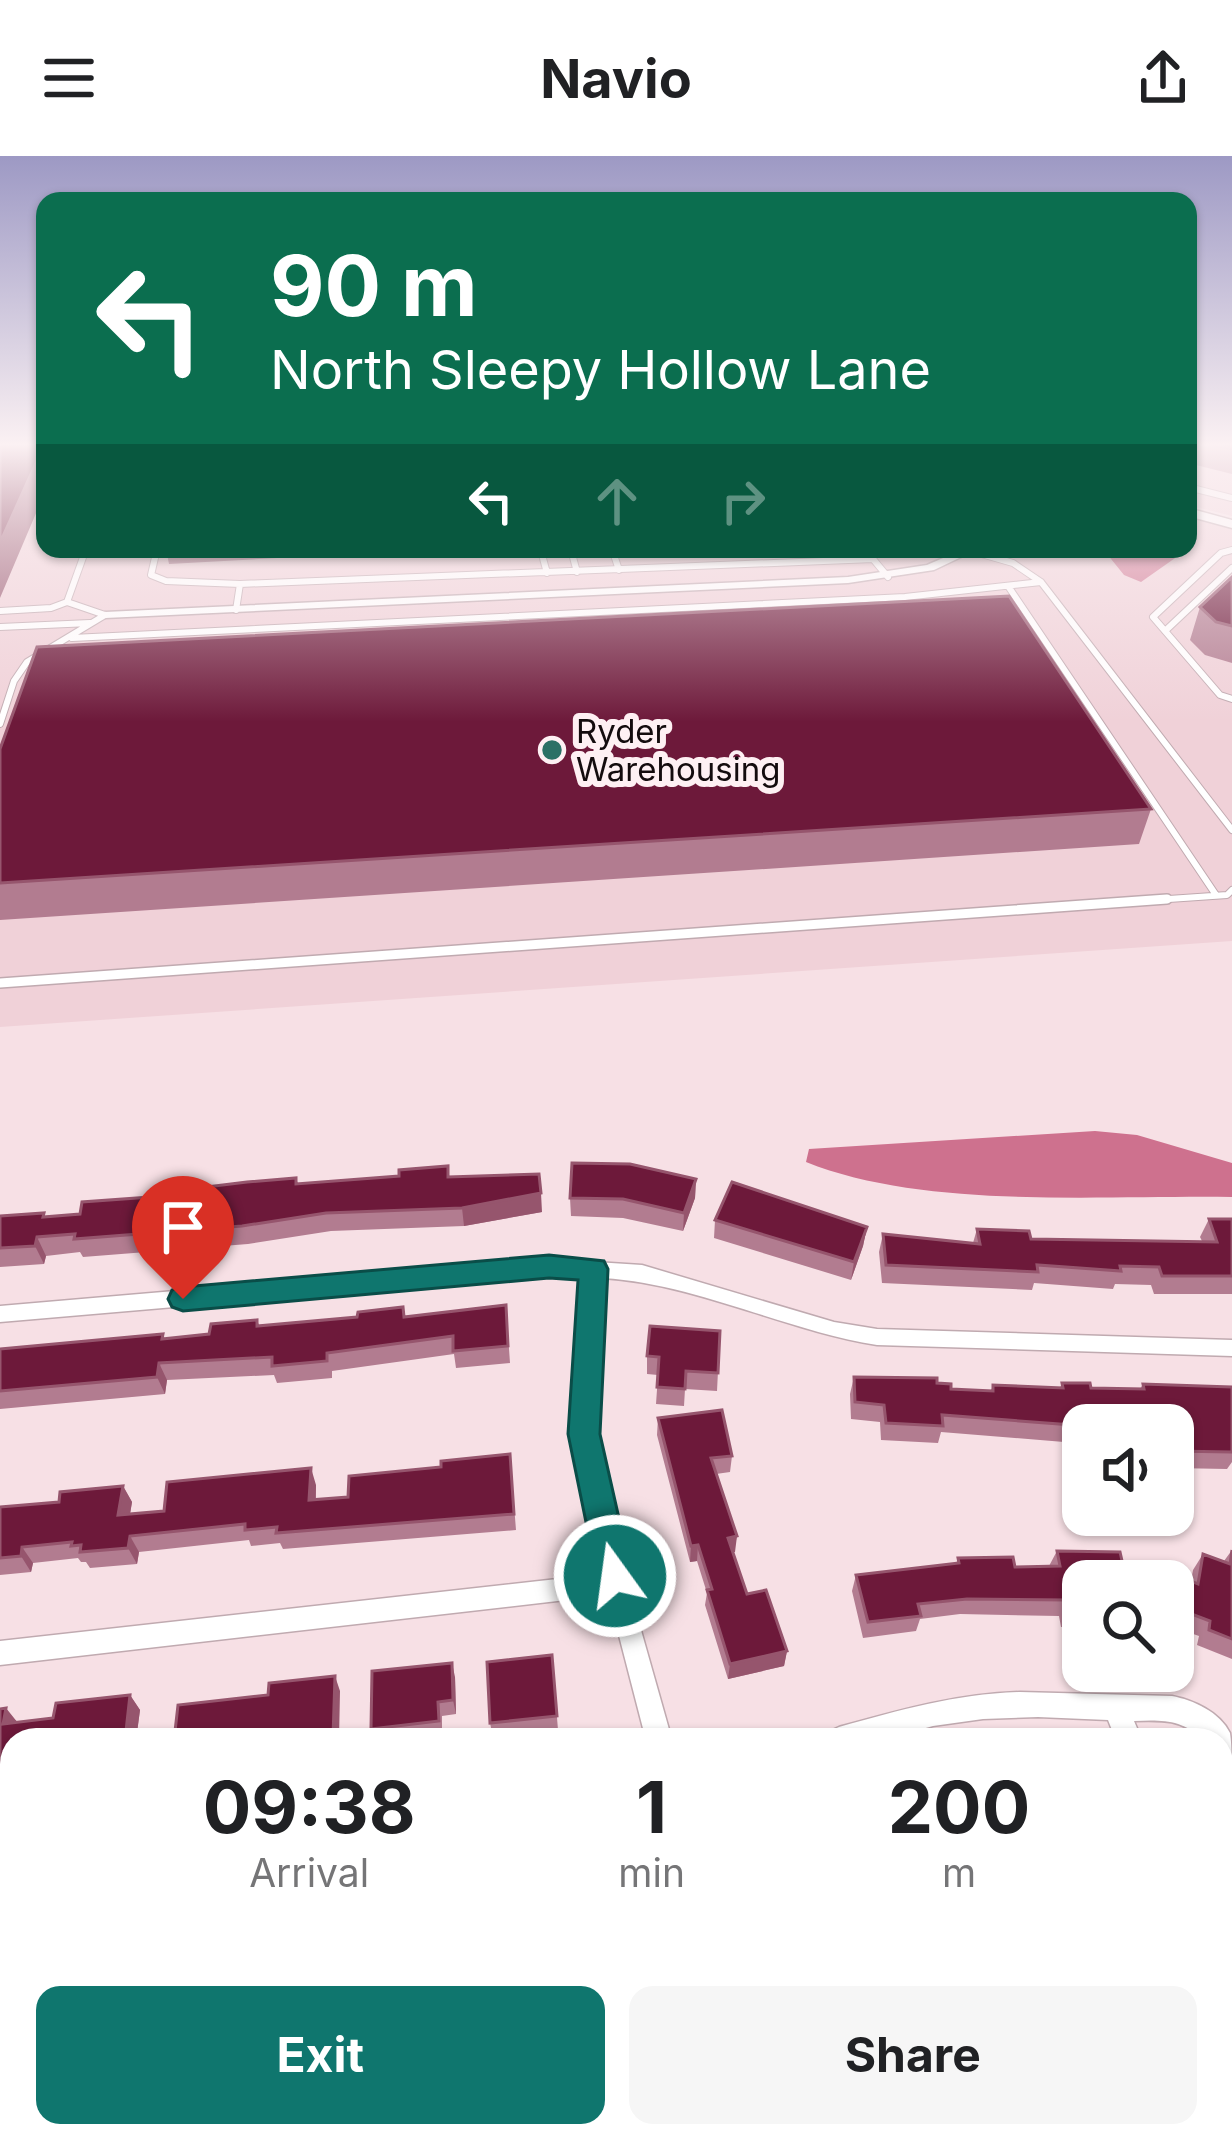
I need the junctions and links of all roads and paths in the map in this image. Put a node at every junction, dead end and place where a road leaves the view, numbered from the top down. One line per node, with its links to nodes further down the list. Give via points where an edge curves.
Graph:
1 (1232, 550): 30 (lane, via 1153,616)
2 (83, 558): 20 (lane)
3 (156, 558): 17 (lane, via 151,575 166,581)
4 (543, 558): 14 (lane)
5 (573, 558): 13 (lane)
6 (615, 558): 12 (lane)
7 (700, 558): 10 (lane)
8 (953, 558): 15 (street)
9 (997, 558): 16 (lane)
10 (702, 566): 12 (lane); 15 (lane, via 874,559)
11 (1232, 568): 30 (lane)
12 (619, 570): 13 (lane)
13 (577, 572): 14 (lane)
14 (547, 573): 17 (lane)
15 (888, 577): 21 (street)
16 (1041, 582): 18 (lane); 38 (lane)
17 (240, 584): 24 (lane)
18 (1008, 586): 19 (lane); 25 (lane)
19 (885, 598): 22 (lane); 28 (lane)
20 (68, 602): 23 (lane); 27 (lane)
21 (402, 602): 24 (street); 28 (lane)
22 (890, 608)
23 (0, 610)
24 (236, 610): 27 (street)
25 (1026, 613): 26 (lane); 40 (lane)
26 (1004, 614)
27 (99, 619): 29 (lane); 32 (lane)
28 (404, 622): 31 (lane)
29 (0, 627)
30 (1166, 631): 36 (lane)
31 (112, 637): 32 (lane); 33 (lane)
32 (72, 638): 35 (lane)
33 (109, 649)
34 (43, 665): 35 (lane)
35 (22, 667): 37 (lane)
36 (1232, 699)
37 (0, 724)
38 (1232, 830)
39 (1232, 890): 40 (lane)
40 (1216, 896): 41 (lane)
41 (0, 983)
42 (594, 1269): 43 (street); 44 (street, via 642,1273 834,1330 896,1339); 45 (street, via 584,1434)
43 (0, 1315)
44 (1232, 1348)
45 (615, 1576): 46 (street); 48 (street)
46 (0, 1653)
47 (1116, 1708): 49 (street, via 960,1708); 50 (street); 51 (street, via 1179,1706)
48 (656, 1728)
49 (884, 1728)
50 (1124, 1728)
51 (1211, 1728)

